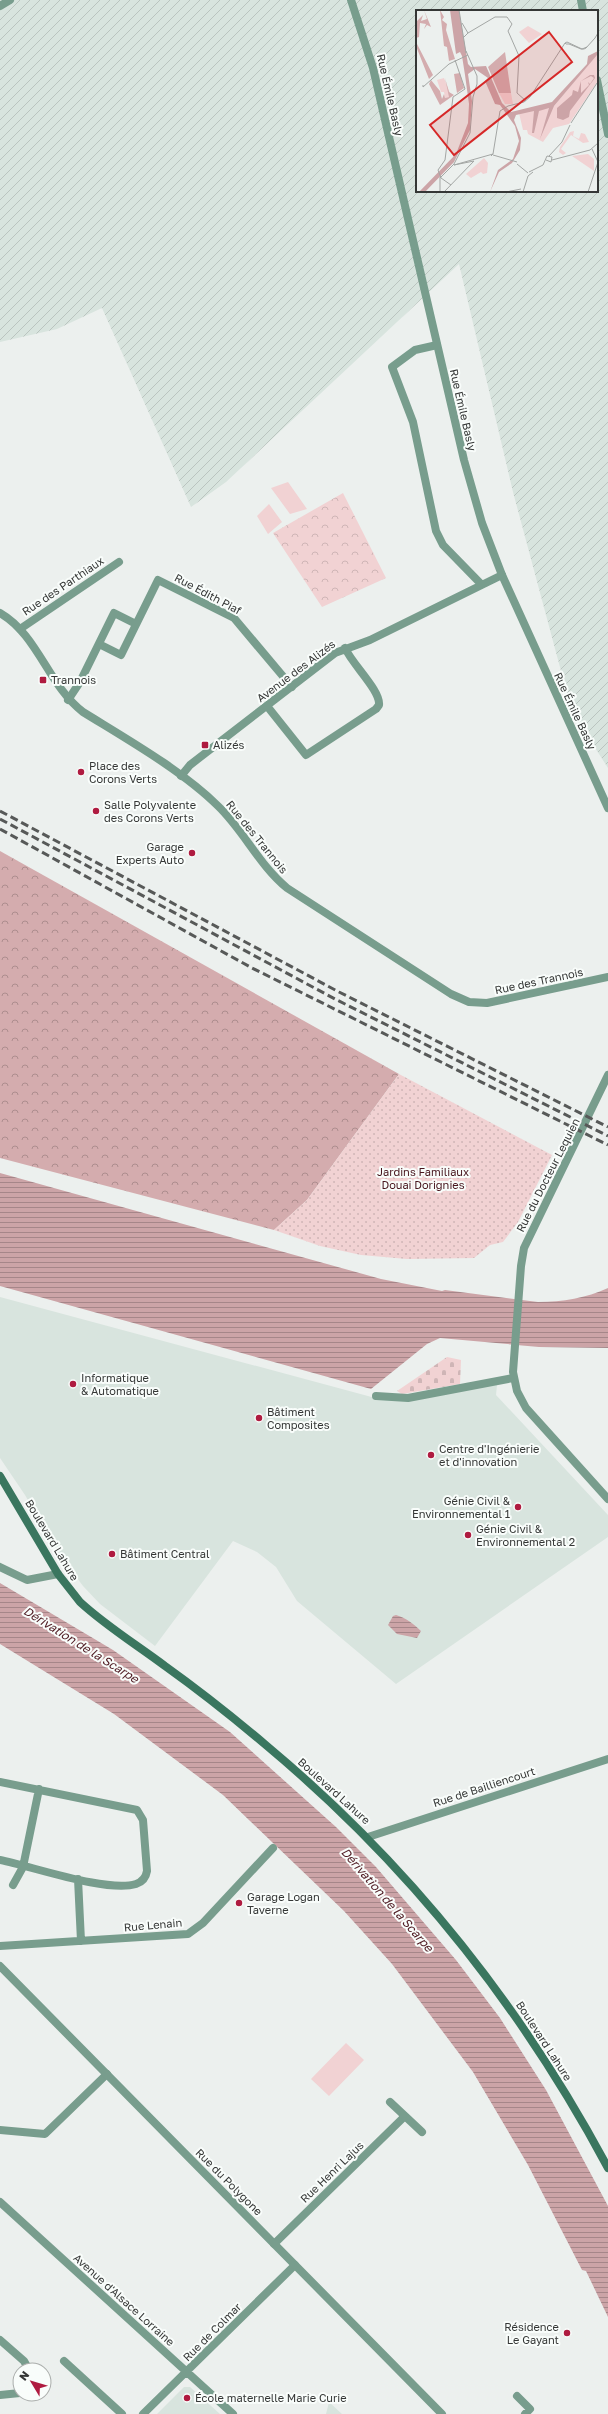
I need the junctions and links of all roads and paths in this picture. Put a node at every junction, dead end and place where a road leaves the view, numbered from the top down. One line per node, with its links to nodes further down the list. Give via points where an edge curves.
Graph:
1 (10, 0): 4 (street)
2 (350, 0): 8 (street, Rue Émile Basly, via 374,68)
3 (581, 0): 5 (street)
4 (0, 6)
5 (583, 10)
6 (598, 85): 7 (street)
7 (608, 134)
8 (437, 346): 10 (street, Rue Émile Basly, via 470,484); 11 (street, via 415,350 392,367 413,422 436,531 446,549)
9 (119, 562): 14 (street, Rue des Parthiaux)
10 (502, 575): 11 (street, Avenue des Alizés); 21 (street, Rue Émile Basly)
11 (481, 584): 16 (street, Avenue des Alizés, via 370,640)
12 (0, 613): 14 (street, Rue des Trannois)
13 (136, 624): 15 (street, via 114,613); 15 (street, Rue Édith Piaf, via 121,655); 17 (street, Rue Édith Piaf, via 158,580 234,618)
14 (20, 629): 18 (street, Rue des Trannois)
15 (99, 644): 18 (street)
16 (345, 648): 17 (street, Avenue des Alizés); 19 (street, via 352,663 378,696 379,705 376,709 306,755)
17 (292, 687): 19 (street, Avenue des Alizés)
18 (68, 700): 20 (street, Rue des Trannois)
19 (267, 706): 20 (street, Avenue des Alizés, via 190,765)
20 (181, 776): 22 (street, Rue des Trannois, via 208,796 225,813 271,872 287,888 457,998 474,1003 487,1003)
21 (608, 808)
22 (608, 977)
23 (608, 1076): 24 (street, Rue du Docteur Lequien, via 527,1241 522,1258)
24 (514, 1378): 25 (street, via 408,1398); 27 (street, via 520,1398 530,1413)
25 (376, 1396)
26 (0, 1476): 29 (main road, Boulevard Lahure)
27 (608, 1499)
28 (0, 1567): 29 (street, via 26,1580)
29 (58, 1574): 33 (main road, Boulevard Lahure, via 75,1597 92,1612 183,1678 253,1734)
30 (608, 1760): 33 (street, Rue de Bailliencourt)
31 (0, 1784): 32 (street)
32 (39, 1789): 36 (street); 37 (street, via 134,1809 142,1816 147,1871 144,1878 136,1884 119,1885)
33 (368, 1837): 47 (main road, Boulevard Lahure, via 448,1927 494,1986 546,2062)
34 (273, 1848): 39 (street, Rue Lenain, via 203,1923 191,1932)
35 (0, 1860): 36 (street)
36 (23, 1867): 37 (street); 38 (street)
37 (78, 1879): 39 (street)
38 (13, 1885)
39 (81, 1942): 40 (street, Rue Lenain)
40 (0, 1946)
41 (0, 1966): 42 (street, Rue du Polygone)
42 (107, 2074): 45 (street, via 46,2134); 49 (street, Rue du Polygone)
43 (390, 2102): 44 (street)
44 (405, 2116): 46 (street); 49 (street, Rue Henri Lajus)
45 (0, 2130)
46 (422, 2132)
47 (608, 2168)
48 (0, 2202): 54 (street, Avenue d'Alsace Lorraine)
49 (274, 2244): 50 (street, Rue du Polygone)
50 (295, 2265): 54 (street, Rue de Colmar); 61 (street, Rue du Polygone)
51 (0, 2340): 53 (street)
52 (64, 2361): 58 (street)
53 (25, 2362)
54 (186, 2372): 59 (street, Rue de Colmar); 60 (street, Avenue d'Alsace Lorraine)
55 (12, 2394): 56 (street)
56 (0, 2395)
57 (516, 2396): 62 (street, via 530,2409)
58 (122, 2414)
59 (144, 2414)
60 (233, 2414)
61 (442, 2414)
62 (525, 2414)

